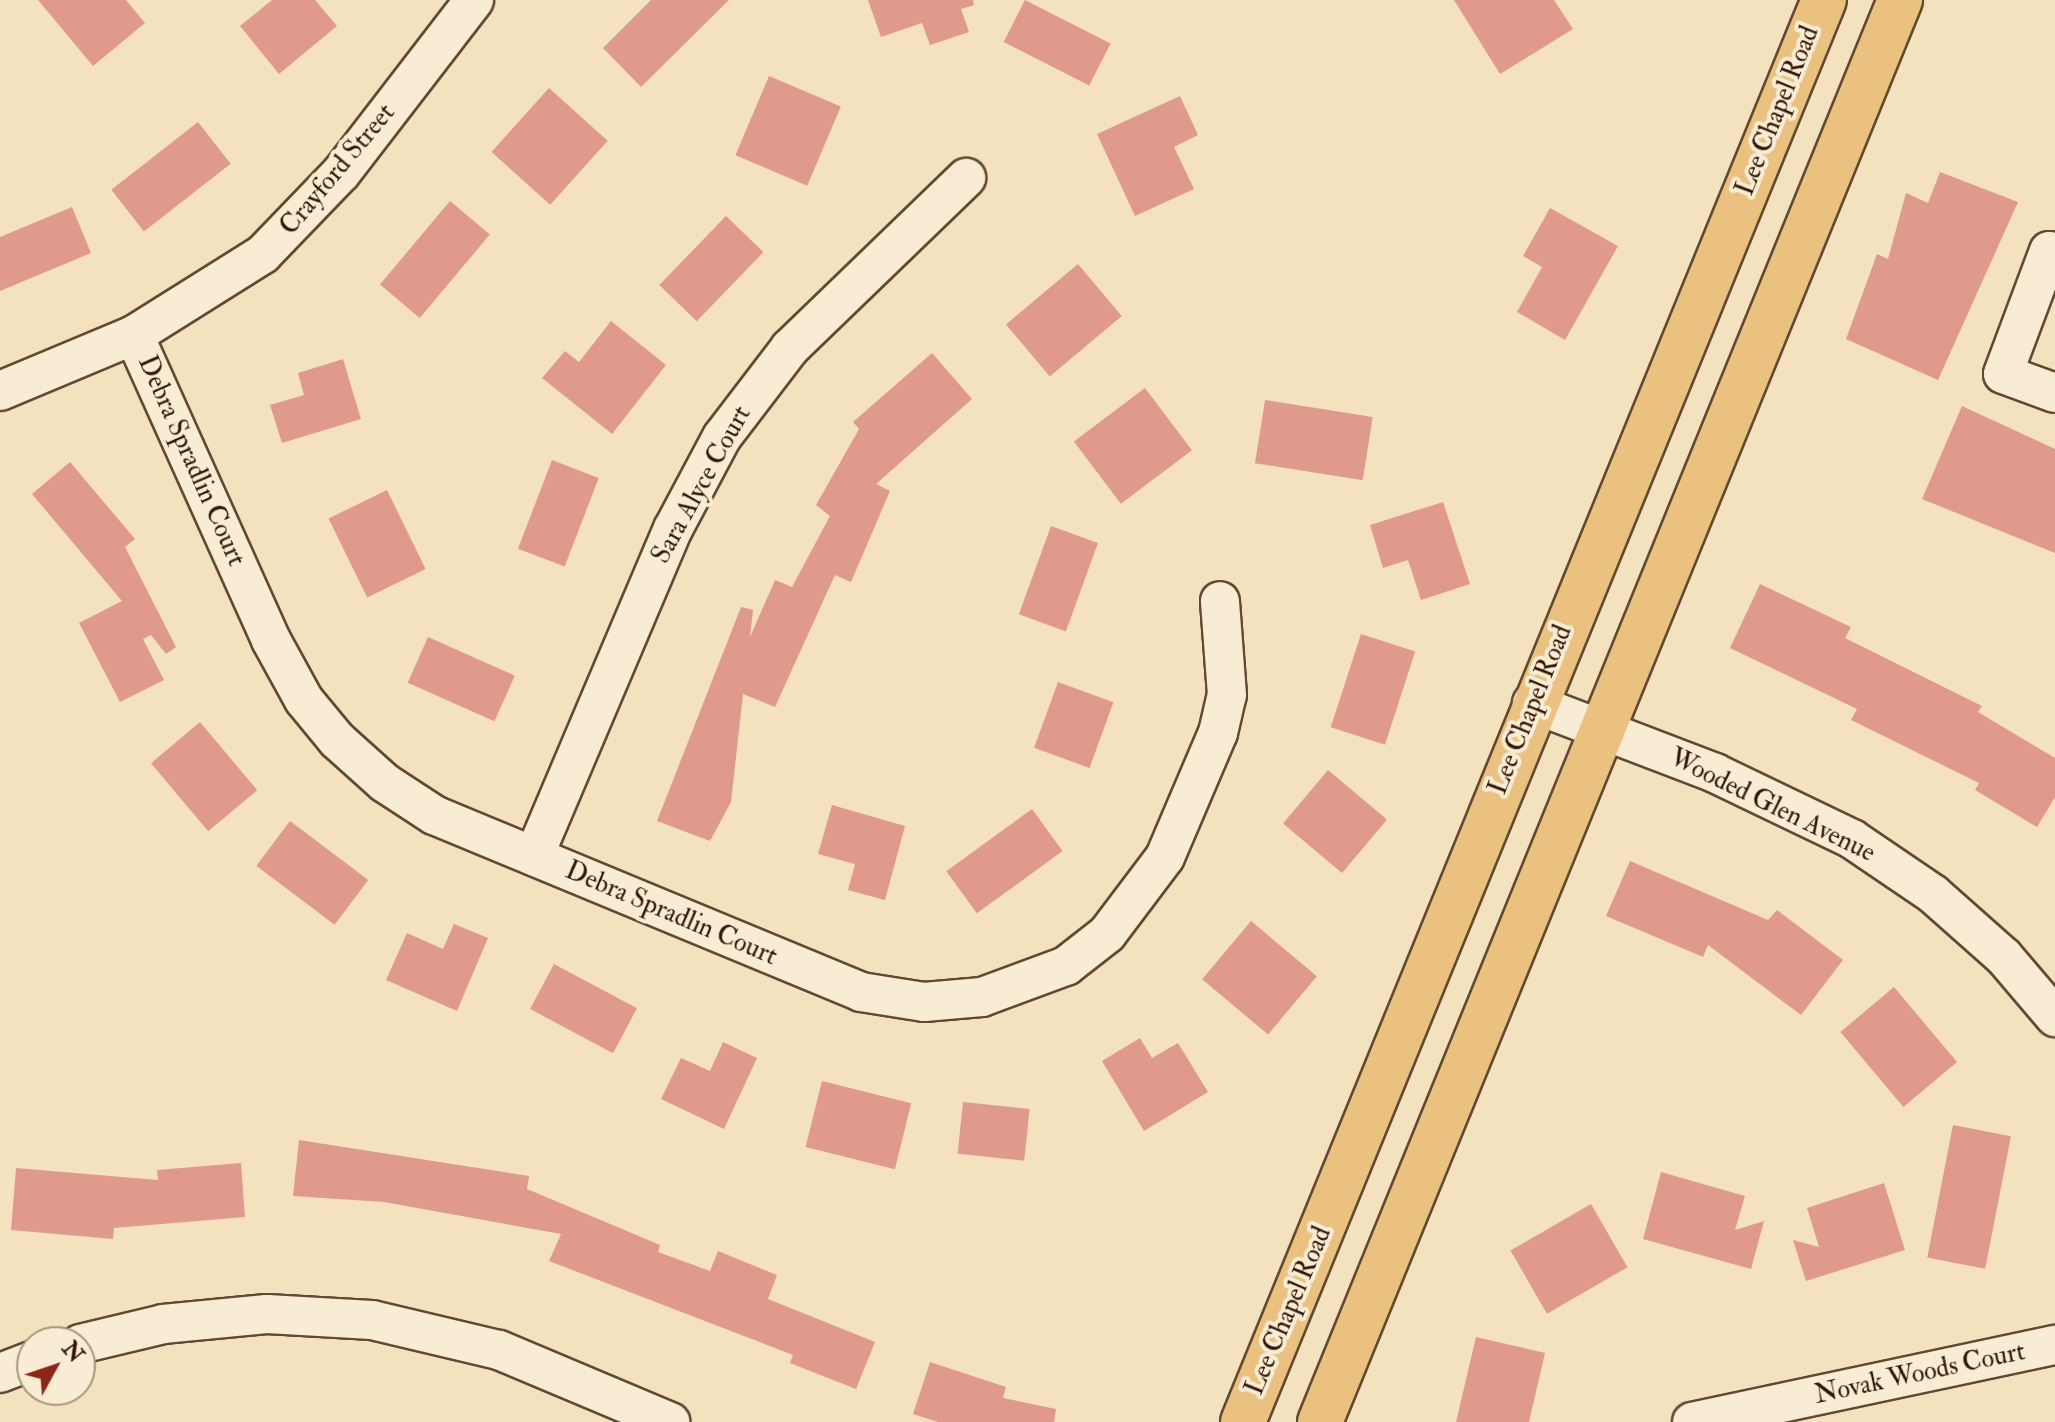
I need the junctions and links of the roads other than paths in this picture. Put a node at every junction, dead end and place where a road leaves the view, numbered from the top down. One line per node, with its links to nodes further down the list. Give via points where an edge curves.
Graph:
1 (474, 0): 6 (street, Crayford Street, via 297,224 232,277)
2 (1824, 0): 10 (main road, Lee Chapel Road)
3 (1900, 0): 11 (main road)
4 (966, 178): 12 (street, Sara Alyce Court, via 790,348 722,437 673,529)
5 (2055, 253): 8 (street, via 2049,251 2003,374)
6 (134, 335): 7 (street, Crayford Street); 12 (street, Debra Spradlin Court, via 304,700 385,783 434,815)
7 (0, 391)
8 (2055, 393)
9 (1220, 601): 12 (street, Debra Spradlin Court, via 1227,695 1165,857 1107,934 1066,966 1026,985 982,997 924,1002 861,992)
10 (1532, 703): 11 (street, Wooded Glen Avenue); 17 (main road, Lee Chapel Road)
11 (1602, 726): 13 (street, Wooded Glen Avenue, via 1852,839 1933,894 2004,957); 18 (main road)
12 (534, 856)
13 (2055, 1017)
14 (96, 1340): 16 (street, via 163,1324 267,1314 372,1320 499,1350)
15 (2055, 1345): 19 (street, Novak Woods Court)
16 (670, 1422)
17 (1243, 1422)
18 (1320, 1422)
19 (1692, 1422)

